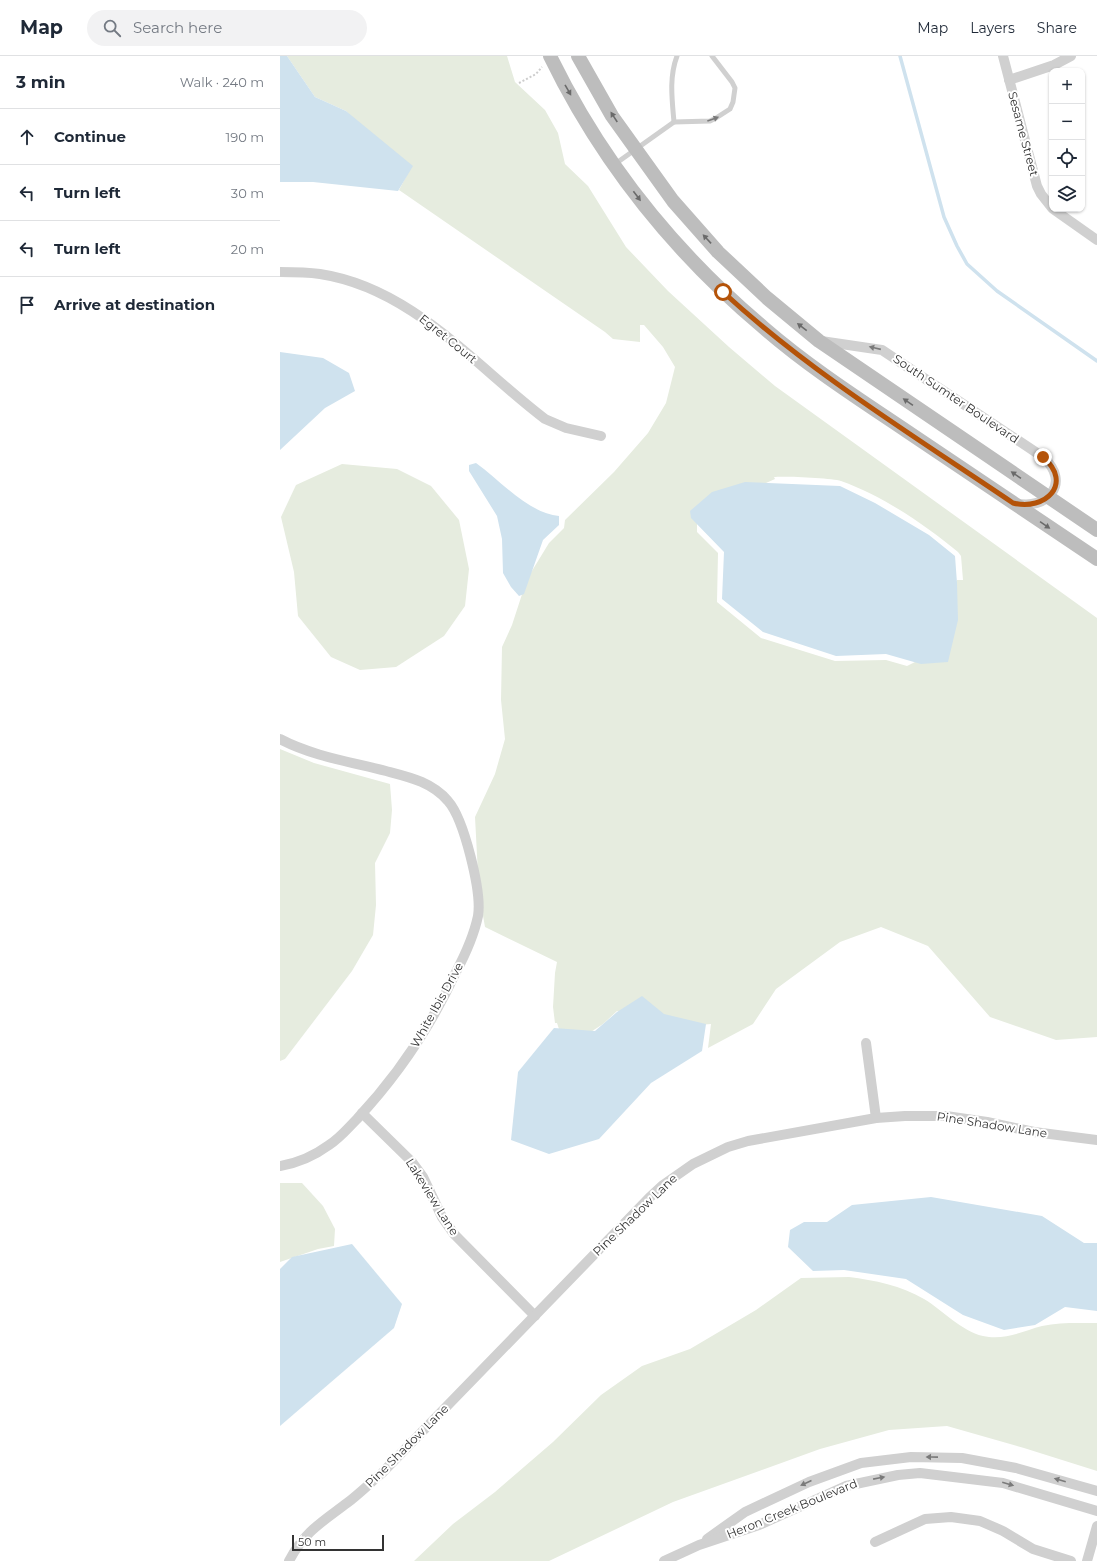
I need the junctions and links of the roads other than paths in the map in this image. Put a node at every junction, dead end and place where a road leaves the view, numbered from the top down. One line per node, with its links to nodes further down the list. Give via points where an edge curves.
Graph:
1 (578, 56): 9 (main road, South Sumter Boulevard, one-way to 1, via 612,116)
2 (677, 56): 8 (lane, via 672,69)
3 (712, 56): 8 (lane, one-way to 3, via 710,120 730,109 735,88)
4 (1003, 56): 7 (street, Sesame Street)
5 (1071, 56): 7 (street, via 1054,65)
6 (551, 59): 10 (main road, one-way to 10)
7 (1009, 80): 11 (street, Sesame Street, via 1037,186)
8 (674, 122): 9 (lane)
9 (635, 150): 10 (lane); 15 (main road, South Sumter Boulevard, one-way to 9, via 766,298 718,252 673,201)
10 (614, 164): 18 (main road, one-way to 18, via 679,246 723,292 765,329 841,387)
11 (1049, 203)
12 (1058, 212): 13 (street, Sesame Street)
13 (1097, 240)
14 (280, 272): 16 (street, Egret Court, via 305,272 334,277 389,298 426,320 545,418 566,428)
15 (819, 340): 17 (main road, South Sumter Boulevard, one-way to 15); 17 (street, South Sumter Boulevard, one-way to 15, via 1055,489 1057,478 1052,466 1043,457 882,350)
16 (601, 436)
17 (1048, 497): 18 (street, via 1028,504); 19 (main road, South Sumter Boulevard)
18 (1013, 503): 20 (main road, one-way to 20)
19 (1097, 530)
20 (1097, 559)
21 (280, 739): 23 (street, White Ibis Drive, via 311,752 417,779 433,788 455,810 463,830 473,873 478,896 478,912 462,961 416,1044 394,1076)
22 (866, 1043): 24 (street)
23 (362, 1113): 26 (street, White Ibis Drive, via 338,1138 318,1153 293,1164); 27 (street, Lakeview Lane, via 412,1162 454,1234)
24 (876, 1118): 25 (street, Pine Shadow Lane, via 946,1116); 27 (street, Pine Shadow Lane, via 728,1147 693,1164 663,1185)
25 (1097, 1140)
26 (280, 1166)
27 (535, 1316): 33 (street, Pine Shadow Lane, via 382,1473 312,1529)
28 (1097, 1491): 32 (street, Heron Creek Boulevard, one-way to 32, via 1016,1468 962,1458 911,1457 861,1463 809,1482 745,1512)
29 (1097, 1511): 32 (street, Heron Creek Boulevard, one-way to 29, via 759,1525 846,1486 920,1473 1003,1483)
30 (1097, 1526): 36 (street)
31 (875, 1542): 35 (street, via 925,1519 959,1518 980,1521 1034,1549)
32 (699, 1544): 34 (street, Heron Creek Boulevard)
33 (289, 1561)
34 (664, 1561)
35 (1072, 1561)
36 (1087, 1561)

